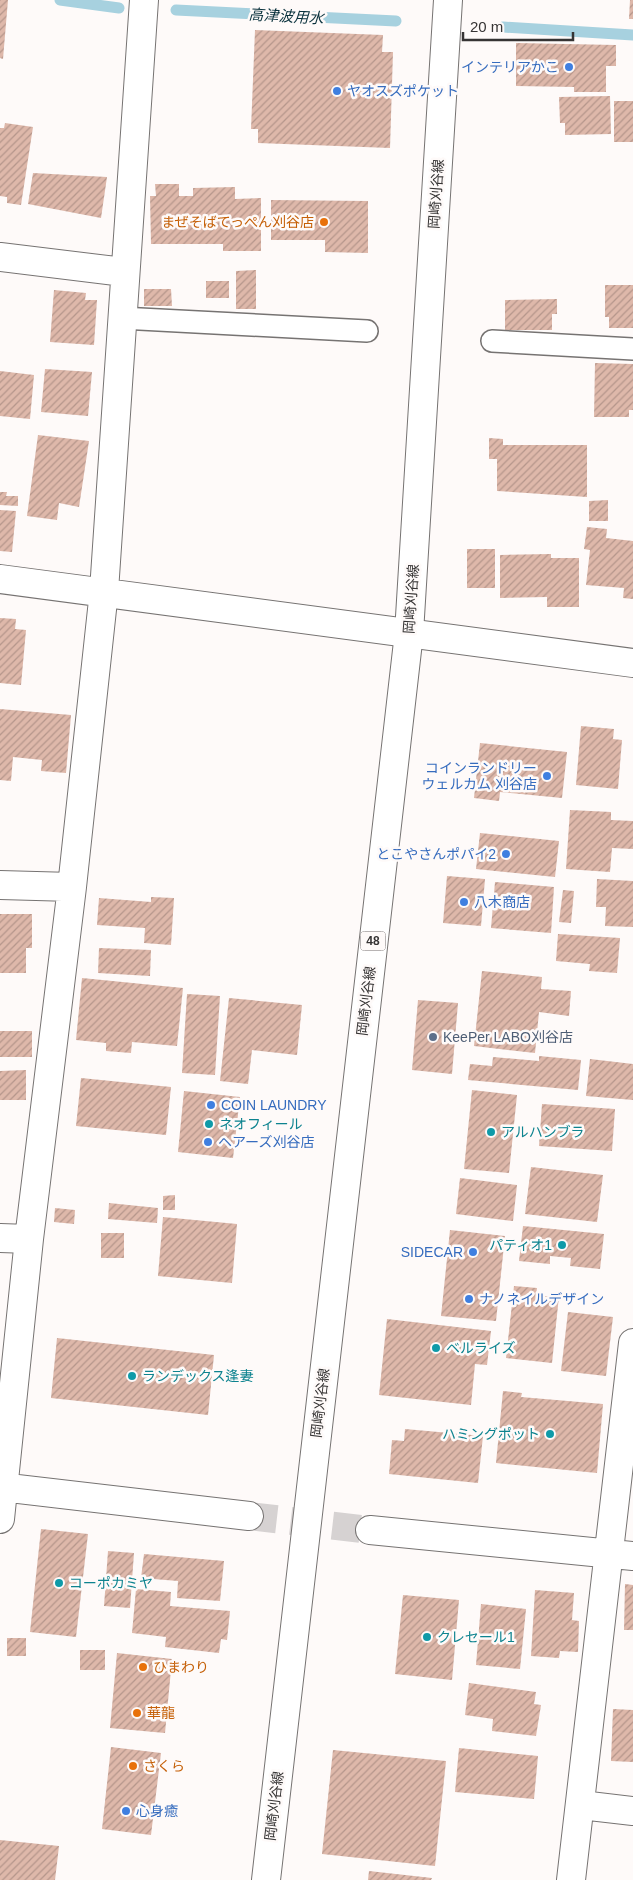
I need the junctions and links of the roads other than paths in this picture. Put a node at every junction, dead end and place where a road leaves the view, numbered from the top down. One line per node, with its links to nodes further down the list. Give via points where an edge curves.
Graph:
1 (144, 0): 4 (street)
2 (448, 0): 11 (street, 岡崎刈谷線 / 48)
3 (0, 257): 4 (street)
4 (124, 272): 5 (street)
5 (121, 318): 6 (lane); 10 (street)
6 (367, 331)
7 (492, 340): 8 (lane)
8 (633, 349)
9 (0, 579): 10 (street)
10 (104, 591): 11 (street); 14 (street)
11 (409, 634): 12 (street); 25 (street, 岡崎刈谷線 / 48)
12 (633, 663)
13 (0, 885): 14 (street)
14 (72, 887): 16 (street)
15 (0, 1238): 16 (street)
16 (29, 1239): 18 (street)
17 (633, 1343): 22 (street)
18 (2, 1487): 19 (street); 20 (street)
19 (249, 1516)
20 (0, 1519)
21 (370, 1530): 22 (street)
22 (621, 1555): 23 (street)
23 (581, 1805): 24 (street); 26 (street)
24 (633, 1811)
25 (266, 1880)
26 (571, 1880)

